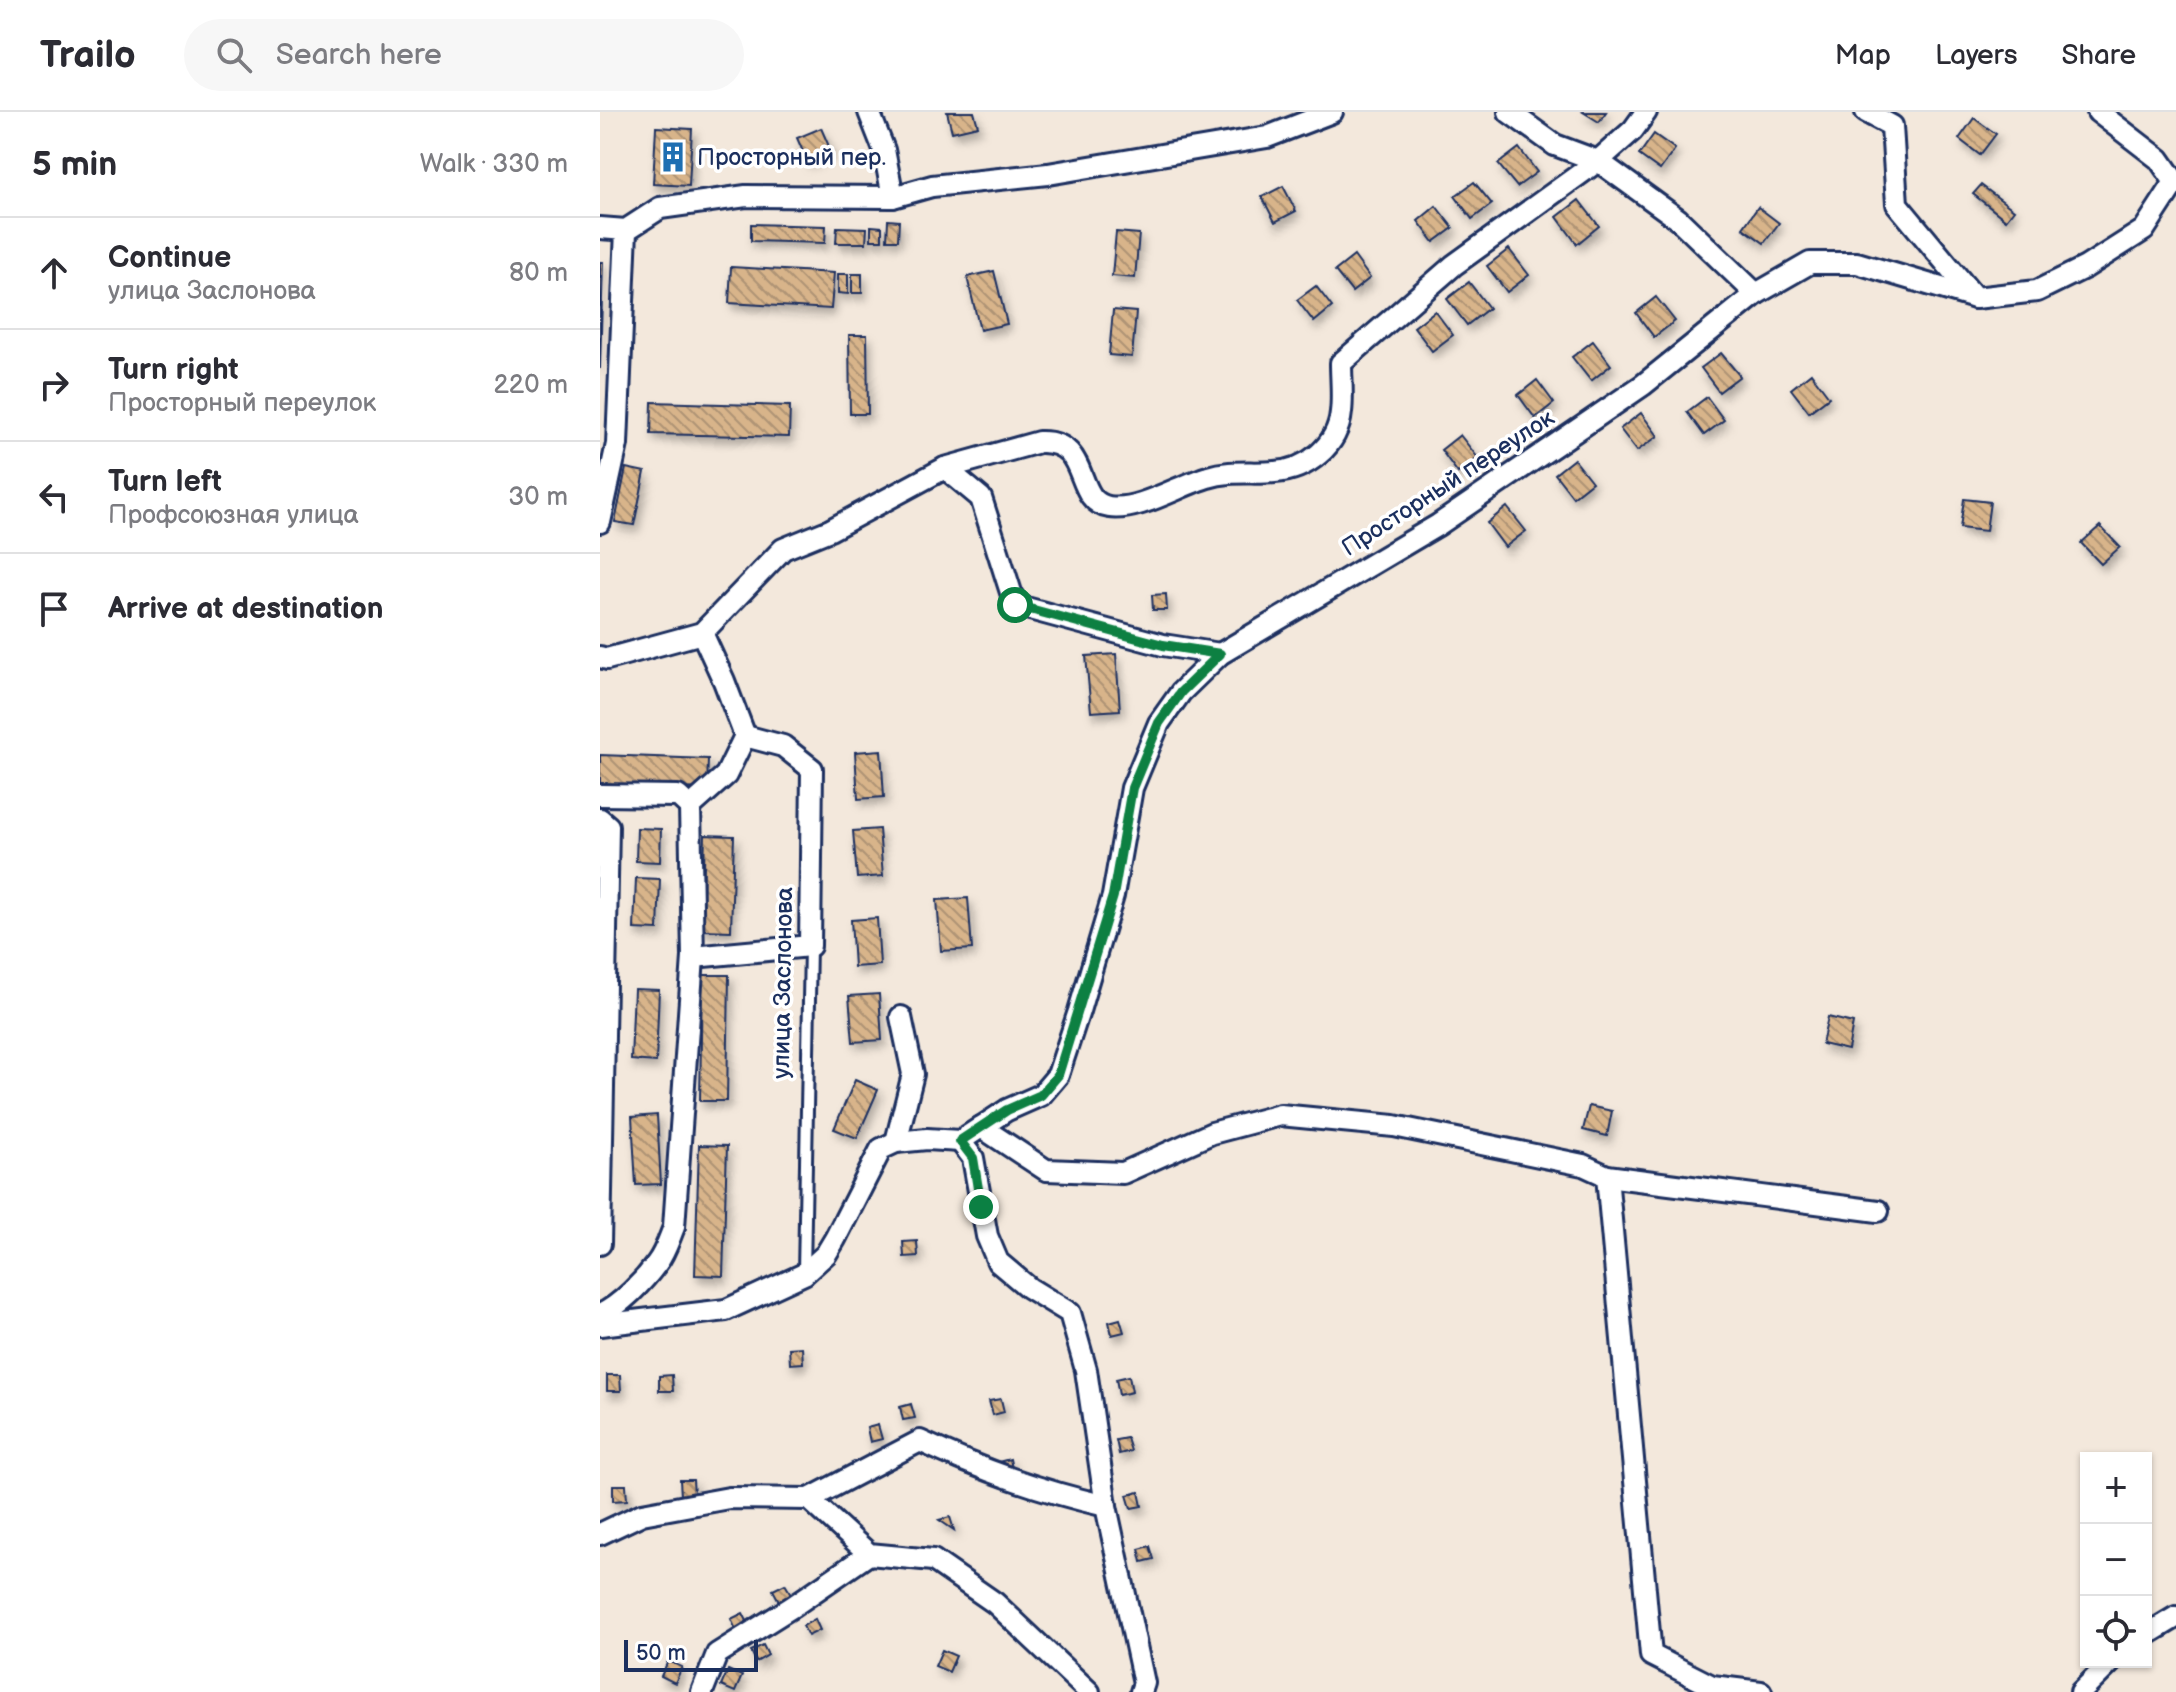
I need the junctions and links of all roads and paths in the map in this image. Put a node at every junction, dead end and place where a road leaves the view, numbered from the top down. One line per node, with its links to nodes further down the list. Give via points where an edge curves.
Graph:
1 (869, 112): 9 (street, via 884,150)
2 (1332, 112): 9 (street, via 1267,137 1048,174 932,186)
3 (1509, 112): 7 (street, via 1555,145)
4 (1646, 112): 7 (street)
5 (1866, 112): 13 (street, via 1892,126 1897,204)
6 (2098, 112): 8 (street, via 2159,159)
7 (1598, 161): 12 (street, via 1678,219); 14 (street, via 1454,265 1341,363 1341,414 1334,434 1324,452 1302,465 1278,472 1221,473 1151,499 1107,507 1092,498 1072,454 1052,442)
8 (2175, 182): 13 (street, Просторный переулок, via 2144,230 2086,267 2037,291)
9 (893, 197): 11 (street, via 746,196 660,208)
10 (600, 228): 11 (street)
11 (626, 230): 15 (street, via 617,444)
12 (1756, 294): 13 (street, Просторный переулок, via 1810,263 1857,263); 17 (street, Просторный переулок, via 1643,385 1438,525)
13 (1975, 298)
14 (945, 468): 16 (street, via 830,530 783,549); 17 (street, via 981,498 1015,605 1163,645)
15 (600, 522)
16 (702, 633): 18 (street); 19 (street)
17 (1220, 654): 26 (street, Просторный переулок, via 1181,692 1159,723 1132,788 1113,896 1058,1075 1041,1095)
18 (600, 657)
19 (745, 736): 21 (street, via 726,775); 23 (street, улица Заслонова, via 783,746 812,769)
20 (600, 795): 21 (street, via 678,796)
21 (690, 807): 24 (street)
22 (600, 819): 31 (street, via 608,826)
23 (810, 946): 24 (street); 32 (lane, улица Заслонова)
24 (693, 957): 33 (street, via 674,1227 659,1261)
25 (901, 1017): 28 (street, via 913,1074)
26 (981, 1127): 27 (street, Просторный переулок); 29 (street, via 1046,1170 1123,1173 1212,1133 1280,1115 1394,1126 1583,1165)
27 (960, 1141): 28 (street); 36 (street, via 973,1158 987,1236 998,1262 1070,1313 1086,1370)
28 (896, 1142): 32 (street, via 881,1149 826,1254)
29 (1607, 1176): 30 (street); 45 (street, via 1651,1655 1712,1686)
30 (1878, 1211)
31 (600, 1244)
32 (804, 1274): 34 (street, via 726,1310)
33 (600, 1315)
34 (600, 1325)
35 (809, 1499): 36 (street, via 920,1441 1040,1490); 37 (street, via 729,1498 642,1514); 38 (street)
36 (1106, 1506): 44 (street, via 1144,1683)
37 (600, 1534)
38 (869, 1554): 42 (street, via 717,1654); 43 (street, via 933,1560 995,1603)
39 (2176, 1617): 40 (street)
40 (2152, 1631)
41 (2105, 1668): 46 (street)
42 (702, 1692)
43 (1089, 1692)
44 (1141, 1692)
45 (1761, 1692)
46 (2081, 1692)

